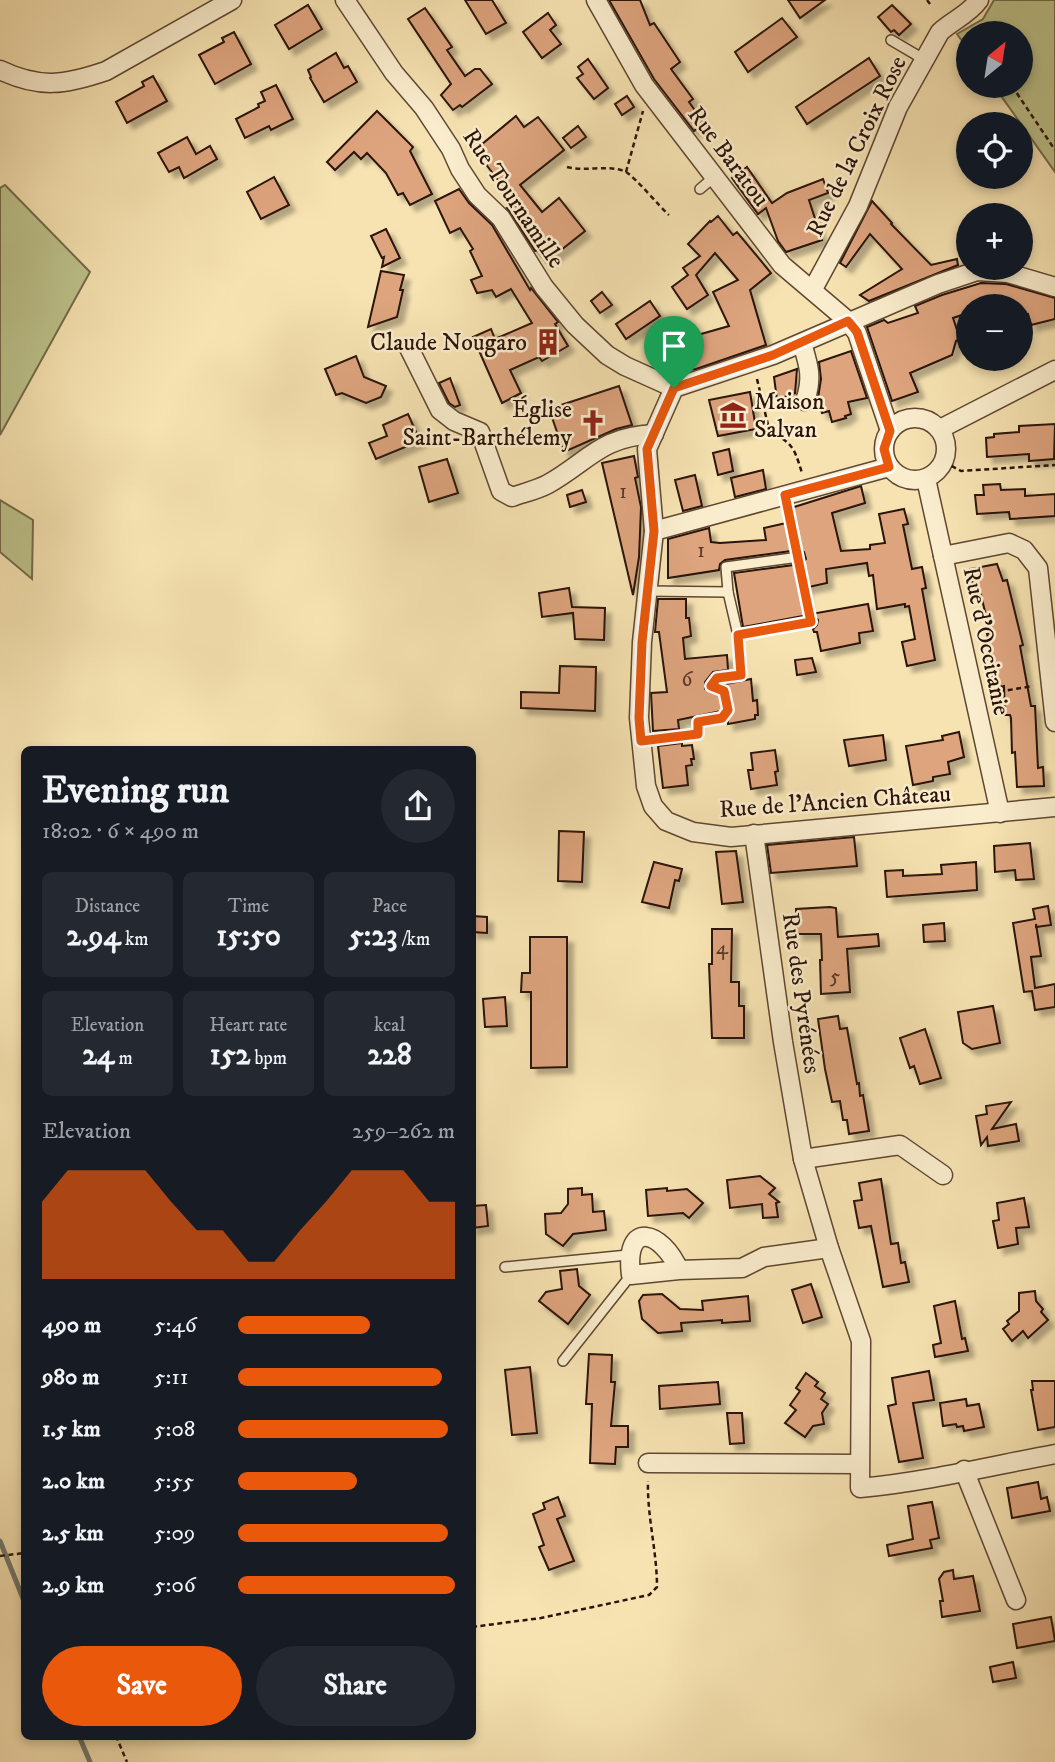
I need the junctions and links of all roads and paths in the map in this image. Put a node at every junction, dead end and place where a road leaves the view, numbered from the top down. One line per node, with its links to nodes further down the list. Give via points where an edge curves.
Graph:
1 (232, 0): 9 (street, via 86,78 49,84)
2 (345, 0): 25 (street, Rue Tournamille, via 394,73 424,108 477,195 501,218 544,287 575,325 607,355)
3 (596, 0): 10 (street, Rue Baratou)
4 (927, 0): 6 (path)
5 (979, 0): 8 (street, Rue de la Croix Rose, via 940,32)
6 (930, 4)
7 (891, 40): 8 (lane)
8 (925, 60): 19 (street, Rue de la Croix Rose, via 898,107 858,206)
9 (0, 70)
10 (649, 91): 14 (path); 15 (street, Rue Baratou)
11 (1020, 98): 12 (path)
12 (1055, 150)
13 (567, 167): 14 (path)
14 (626, 172): 17 (path)
15 (714, 177): 16 (lane); 19 (street, Rue Baratou, via 782,265)
16 (700, 189)
17 (669, 215)
18 (1055, 287): 20 (street, via 1008,273 977,271)
19 (813, 289): 20 (street, Rue Baratou)
20 (848, 321): 21 (street); 28 (street, via 857,332)
21 (802, 343): 23 (street); 26 (street, via 811,386)
22 (409, 348): 29 (street, via 440,410 480,432 502,491 512,497 546,485 600,447 631,435)
23 (753, 362): 25 (street); 34 (path, via 769,429 794,448)
24 (1055, 370): 27 (street)
25 (674, 388): 29 (street, Rue de l'Ancien Château)
26 (805, 401)
27 (940, 429): 28 (street, via 915,418); 30 (street, via 947,445)
28 (890, 431): 32 (street, via 884,449)
29 (654, 434): 36 (street, Rue de l'Ancien Château, via 647,449)
30 (944, 462): 31 (path, via 961,471); 33 (street)
31 (1055, 465)
32 (889, 467): 33 (street, via 905,479); 34 (street)
33 (926, 479): 37 (street, Rue d'Occitanie)
34 (807, 489): 35 (street)
35 (785, 495): 36 (street); 38 (path)
36 (654, 531): 39 (street, Rue de l'Ancien Château)
37 (943, 556): 43 (street, via 1009,543 1024,550 1038,568); 45 (street, Rue d'Occitanie)
38 (799, 558): 40 (lane, via 726,567); 41 (path)
39 (648, 591): 40 (lane); 48 (street, Rue de l'Ancien Château, via 642,642)
40 (728, 592): 42 (lane)
41 (811, 622): 42 (lane)
42 (738, 635): 44 (lane, via 741,675 717,678)
43 (1051, 682): 45 (path); 47 (street)
44 (711, 686): 46 (path, via 724,691 728,710)
45 (974, 696): 50 (street, Rue d'Occitanie)
46 (722, 718): 48 (lane, via 698,722 698,734)
47 (1055, 722)
48 (641, 741): 51 (street, Rue de l'Ancien Château, via 646,786 653,806 666,821 693,832 731,837)
49 (1055, 807): 50 (street, Rue de l'Ancien Château)
50 (1000, 813): 51 (street, Rue de l'Ancien Château)
51 (754, 834): 52 (street, Rue des Pyrénées)
52 (803, 1159): 53 (street, via 900,1145); 54 (street, Rue des Pyrénées)
53 (943, 1175)
54 (830, 1248): 57 (street, via 764,1257 742,1268); 62 (street, Rue des Pyrénées, via 862,1341)
55 (628, 1255): 56 (lane); 57 (street, via 639,1238 652,1238 664,1244); 58 (street)
56 (505, 1267)
57 (679, 1270): 58 (street)
58 (631, 1275): 59 (lane)
59 (563, 1361)
60 (1055, 1454): 63 (street)
61 (648, 1464): 62 (street); 67 (path, via 648,1508 657,1569 657,1587 649,1595)
62 (859, 1464): 63 (street, Rue des Pyrénées, via 860,1488 901,1485)
63 (964, 1470): 66 (street)
64 (21, 1554): 65 (path)
65 (1, 1556)
66 (1016, 1600)
67 (476, 1626)
68 (118, 1740): 69 (path)
69 (127, 1762)

